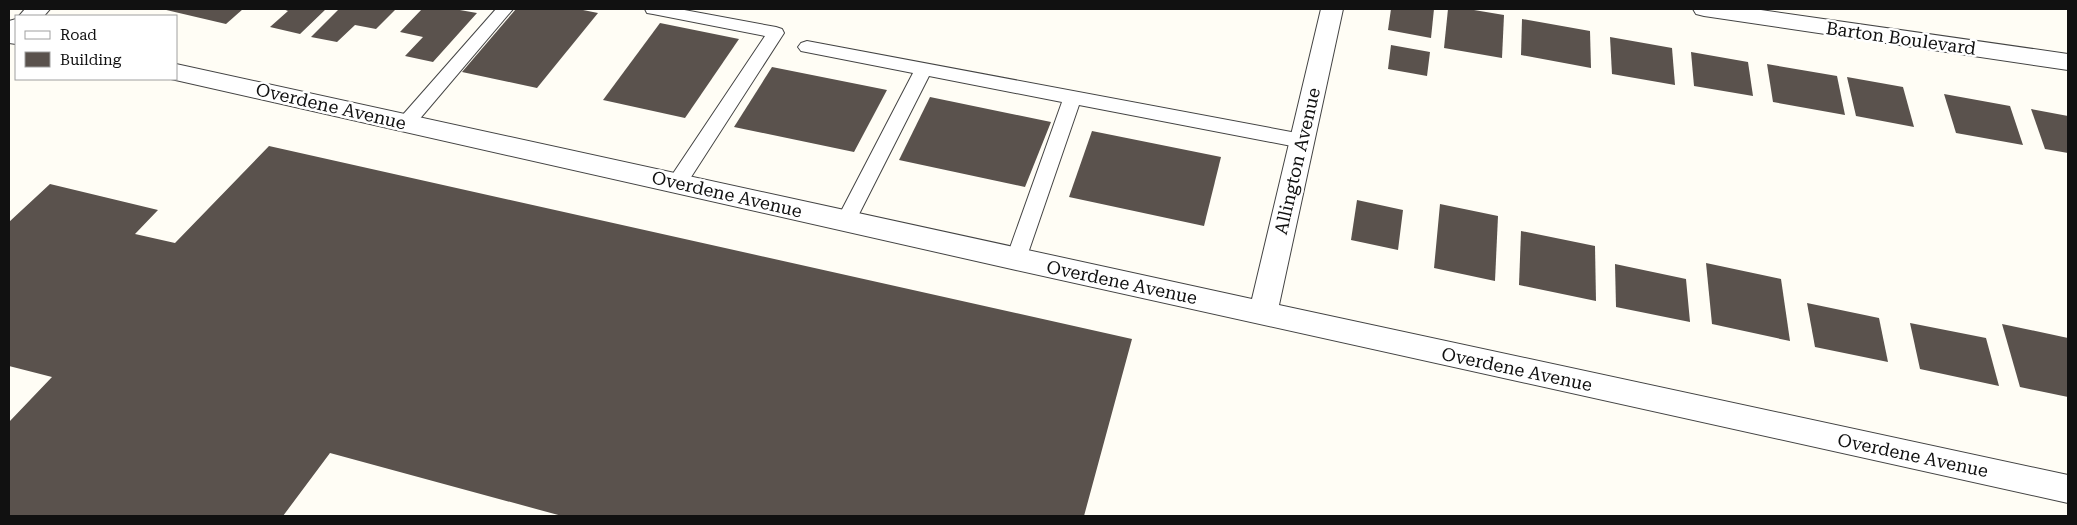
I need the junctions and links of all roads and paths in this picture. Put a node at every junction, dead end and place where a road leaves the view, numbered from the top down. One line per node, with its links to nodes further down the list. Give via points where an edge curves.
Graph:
1 (505, 9): 10 (lane)
2 (653, 9): 12 (lane, via 776,32)
3 (1332, 9): 11 (street, Allington Avenue)
4 (1704, 9): 6 (street, Barton Boulevard)
5 (807, 47): 7 (lane)
6 (2068, 62)
7 (924, 69): 9 (lane); 13 (lane)
8 (178, 72): 10 (street, Overdene Avenue)
9 (1073, 98): 11 (lane); 14 (lane)
10 (406, 123): 12 (street, Overdene Avenue)
11 (1302, 141): 15 (street, Allington Avenue)
12 (678, 183): 13 (street, Overdene Avenue)
13 (846, 221): 14 (street, Overdene Avenue)
14 (1016, 259): 15 (street, Overdene Avenue)
15 (1263, 314): 16 (street, Overdene Avenue)
16 (2068, 489)

